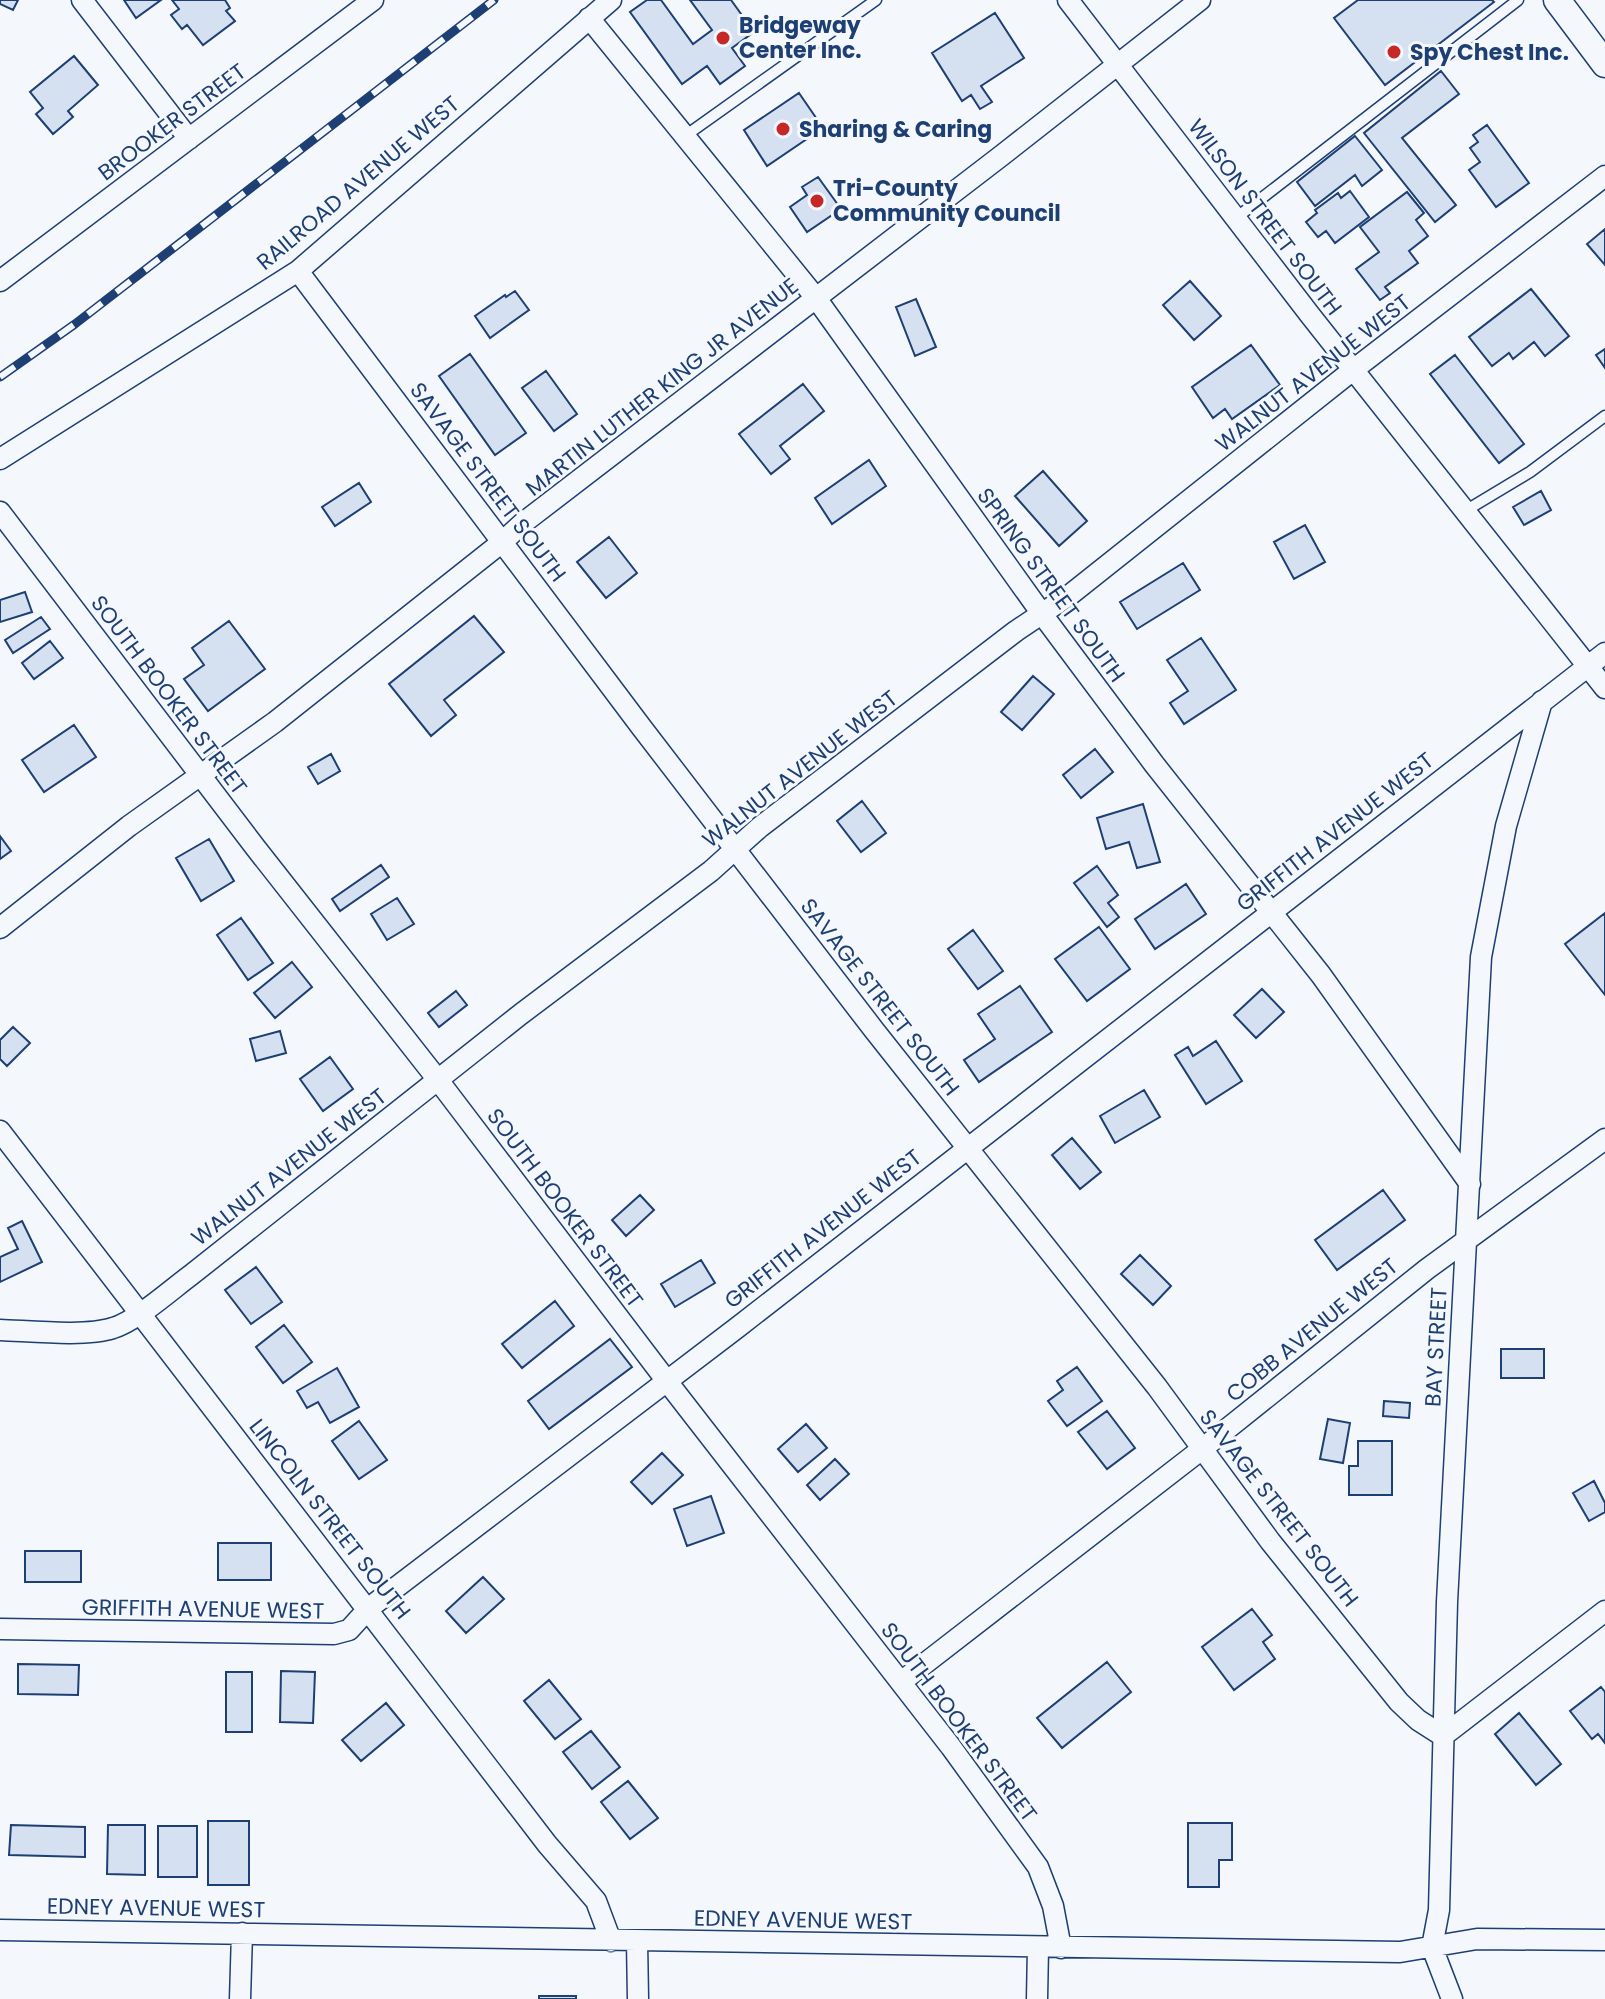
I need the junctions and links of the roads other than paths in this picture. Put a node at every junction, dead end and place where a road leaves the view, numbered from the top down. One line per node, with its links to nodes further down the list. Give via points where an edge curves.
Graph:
1 (82, 0): 13 (street)
2 (373, 0): 13 (street, BROOKER STREET)
3 (611, 0): 9 (street, RAILROAD AVENUE WEST)
4 (876, 0): 12 (lane)
5 (1068, 0): 10 (street, WILSON STREET SOUTH)
6 (1200, 0): 10 (street, MARTIN LUTHER KING JR AVENUE)
7 (1518, 0): 15 (lane)
8 (1557, 0): 11 (street)
9 (589, 18): 12 (street, SPRING STREET SOUTH); 16 (street, RAILROAD AVENUE WEST)
10 (1118, 63): 15 (street, WILSON STREET SOUTH); 18 (street, MARTIN LUTHER KING JR AVENUE)
11 (1605, 64)
12 (685, 136): 18 (street, SPRING STREET SOUTH)
13 (189, 139): 17 (street, BROOKER STREET)
14 (1605, 176): 19 (street, WALNUT AVENUE WEST)
15 (1236, 218): 19 (street, WILSON STREET SOUTH)
16 (298, 271): 21 (street, RAILROAD AVENUE WEST); 24 (street, SAVAGE STREET SOUTH)
17 (0, 281)
18 (816, 298): 24 (street, MARTIN LUTHER KING JR AVENUE); 25 (street, SPRING STREET SOUTH)
19 (1353, 370): 22 (street, WILSON STREET SOUTH); 25 (street, WALNUT AVENUE WEST)
20 (1605, 416): 22 (lane, via 1530,472)
21 (0, 459)
22 (1465, 511): 27 (street, WILSON STREET SOUTH)
23 (0, 512): 30 (street, SOUTH BOOKER STREET)
24 (501, 543): 30 (street, MARTIN LUTHER KING JR AVENUE); 31 (street, SAVAGE STREET SOUTH)
25 (1042, 614): 31 (street, WALNUT AVENUE WEST); 32 (street, SPRING STREET SOUTH)
26 (1605, 653): 27 (street, GRIFFITH AVENUE WEST)
27 (1588, 666): 28 (street, WILSON STREET SOUTH); 29 (street, GRIFFITH AVENUE WEST)
28 (1605, 688)
29 (1542, 701): 32 (street, GRIFFITH AVENUE WEST); 38 (street, BAY STREET, via 1506,826 1481,957)
30 (201, 775): 33 (street, MARTIN LUTHER KING JR AVENUE); 34 (street, SOUTH BOOKER STREET)
31 (735, 849): 34 (street, WALNUT AVENUE WEST); 37 (street, SAVAGE STREET SOUTH)
32 (1272, 911): 37 (street, GRIFFITH AVENUE WEST); 38 (street, SPRING STREET SOUTH)
33 (0, 928)
34 (438, 1080): 40 (street, WALNUT AVENUE WEST); 42 (street, SOUTH BOOKER STREET)
35 (0, 1131): 40 (street, LINCOLN STREET SOUTH)
36 (1605, 1139): 39 (street, COBB AVENUE WEST)
37 (969, 1147): 42 (street, GRIFFITH AVENUE WEST); 43 (street, SAVAGE STREET SOUTH)
38 (1470, 1184): 39 (street, BAY STREET)
39 (1465, 1242): 43 (street, COBB AVENUE WEST); 48 (street, BAY STREET)
40 (138, 1313): 41 (street, WALNUT AVENUE WEST, via 114,1328 82,1332); 44 (street, LINCOLN STREET SOUTH)
41 (0, 1330)
42 (666, 1380): 44 (street, GRIFFITH AVENUE WEST); 47 (street, SOUTH BOOKER STREET)
43 (1202, 1449): 47 (street, COBB AVENUE WEST); 48 (street, SAVAGE STREET SOUTH, via 1399,1702)
44 (369, 1608): 46 (street, GRIFFITH AVENUE WEST, via 349,1630 334,1634); 52 (street, LINCOLN STREET SOUTH, via 596,1901)
45 (1605, 1611): 48 (street)
46 (0, 1629)
47 (901, 1682): 56 (street, SOUTH BOOKER STREET, via 1038,1867)
48 (1443, 1736): 54 (street, BAY STREET, via 1439,1910)
49 (0, 1930): 50 (street, EDNEY AVENUE WEST)
50 (242, 1933): 52 (street, EDNEY AVENUE WEST); 57 (street)
51 (1605, 1940): 54 (street, EDNEY AVENUE WEST, via 1477,1939)
52 (611, 1941): 53 (street, EDNEY AVENUE WEST)
53 (637, 1941): 55 (street, EDNEY AVENUE WEST); 58 (street)
54 (1432, 1947): 56 (street, EDNEY AVENUE WEST, via 1400,1952); 60 (street)
55 (1038, 1948): 56 (street, EDNEY AVENUE WEST); 59 (street)
56 (1061, 1948)
57 (240, 1999)
58 (638, 1999)
59 (1037, 1999)
60 (1452, 1999)

